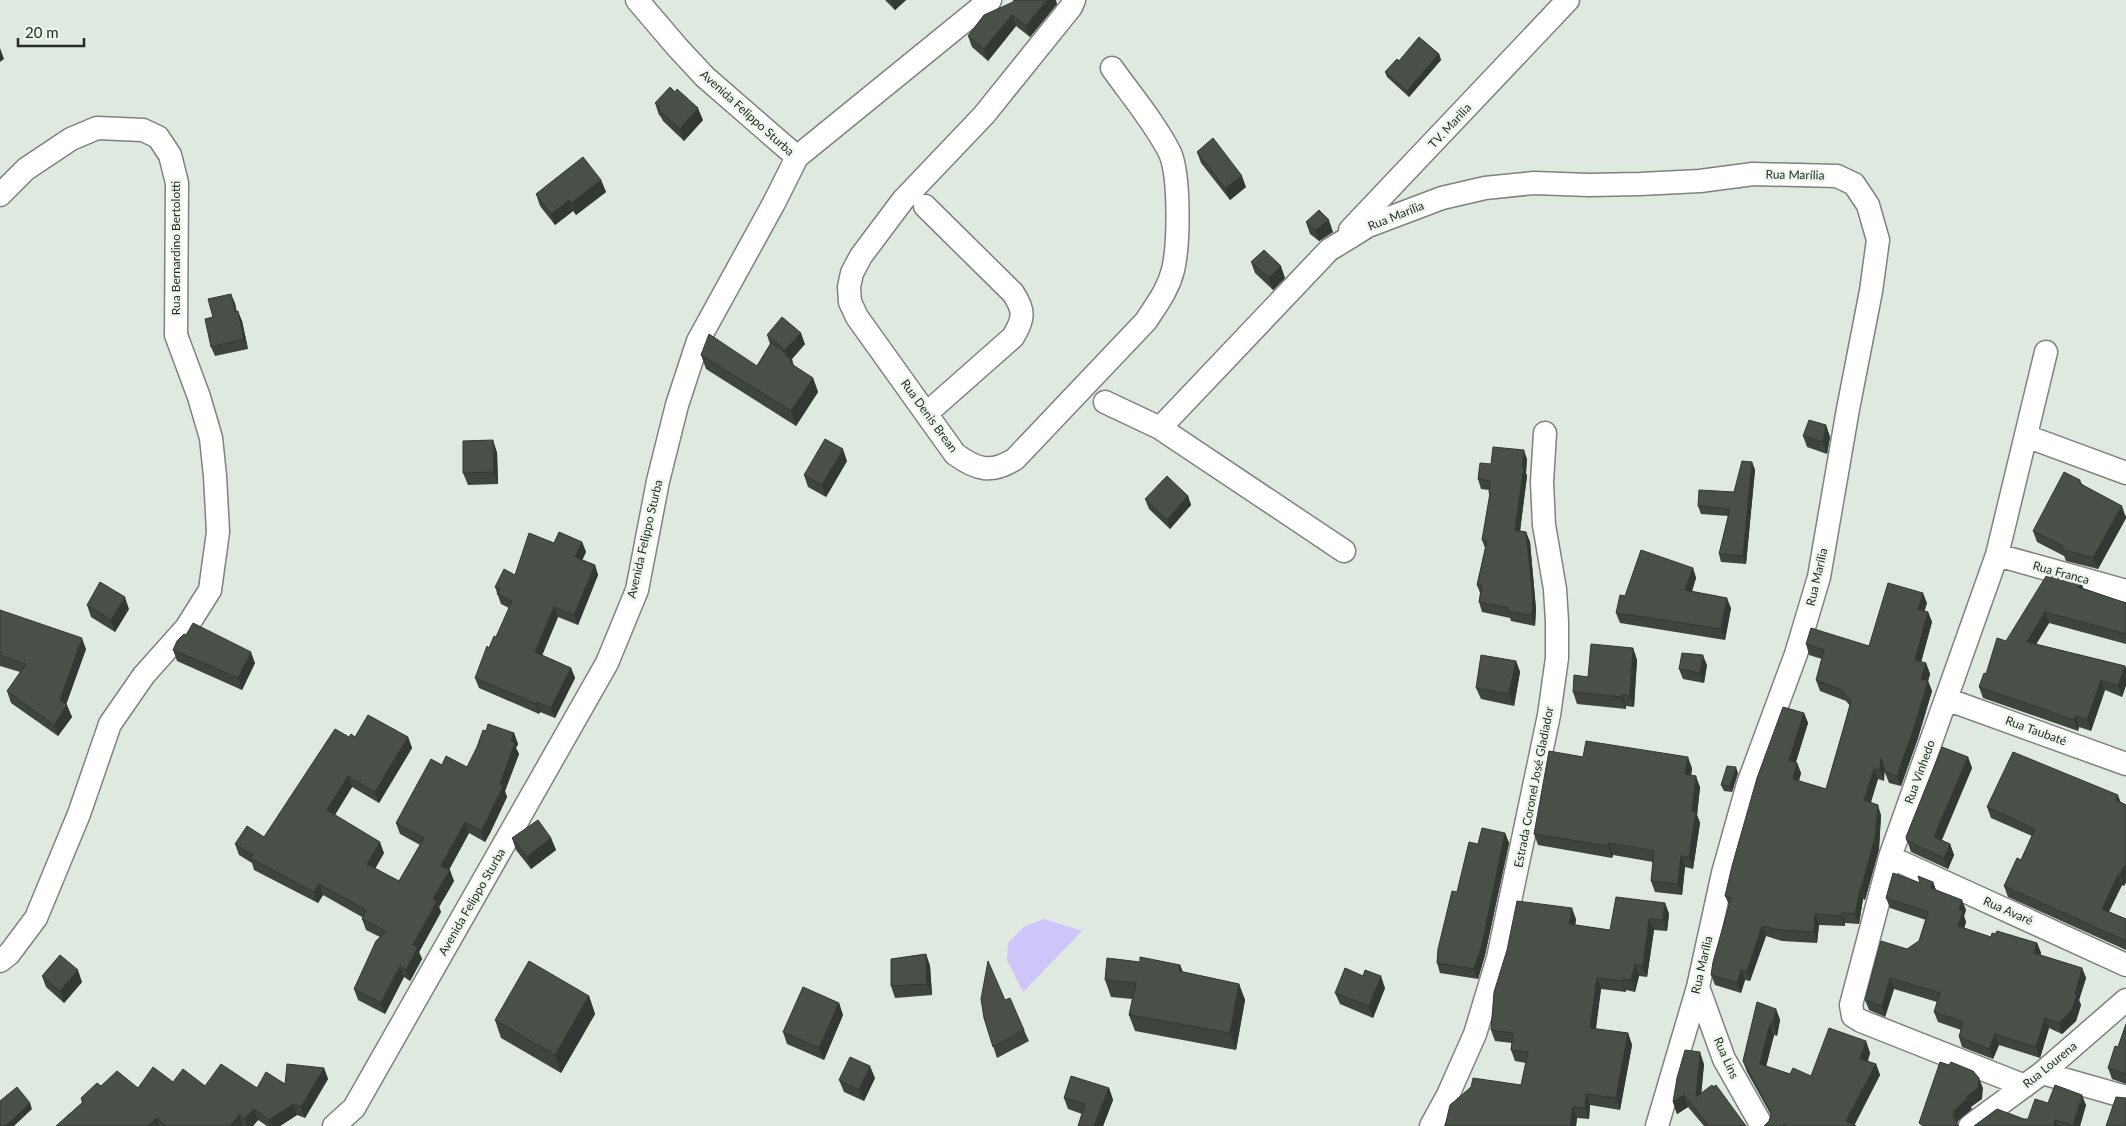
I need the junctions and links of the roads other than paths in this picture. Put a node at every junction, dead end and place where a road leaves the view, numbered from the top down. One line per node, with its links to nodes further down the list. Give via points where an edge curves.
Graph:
1 (637, 0): 6 (street, Avenida Felippo Sturba, via 705,77)
2 (990, 0): 6 (street)
3 (1074, 0): 12 (street, Rua Denis Brean, via 984,115 903,200 852,273 850,302 857,317)
4 (1568, 0): 9 (street, TV. Marilia)
5 (1112, 68): 12 (street, Rua Denis Brean, via 1170,154 1176,180 1177,232 1173,269 1164,294 1146,320 1022,452 1003,466 988,469 971,466 955,454)
6 (797, 157): 29 (street, Avenida Felippo Sturba, via 698,341 677,405 658,481 636,590 607,663 354,1108)
7 (0, 196): 23 (street, Rua Bernardino Bertolotti, via 26,169 71,139 97,128 143,130 158,138 170,155 177,183 176,335 211,438 218,532 210,590 186,628 144,674 110,724 79,814 36,918)
8 (925, 206): 12 (street, via 1013,293 1022,315 1013,337)
9 (1330, 250): 13 (street, Rua Marília); 25 (street, Rua Marília, via 1368,226 1442,198 1485,188 1534,183 1640,184 1753,174 1837,176 1854,184 1868,205 1878,240 1819,577 1796,654 1748,784 1723,873)
10 (2046, 352): 15 (street, Rua Vinhedo)
11 (1106, 402): 13 (street)
12 (927, 413)
13 (1160, 428): 17 (street)
14 (1545, 433): 30 (street, Estrada Coronel José Gladiador, via 1544,525 1557,622 1557,658 1549,716 1498,958 1476,1034)
15 (2026, 436): 16 (street); 18 (street, Rua Vinhedo)
16 (2126, 473)
17 (1344, 551)
18 (1997, 555): 19 (street, Rua Franca); 20 (street, Rua Vinhedo)
19 (2126, 591)
20 (1946, 699): 21 (street, Rua Taubaté); 22 (street, Rua Vinhedo)
21 (2126, 764)
22 (1890, 857): 24 (street, Rua Avaré); 27 (street, Rua Vinhedo, via 1853,993 1853,1016)
23 (0, 961)
24 (2126, 965)
25 (1698, 987): 31 (street, Rua Marília); 32 (street, Rua Lins, via 1724,1059)
26 (2126, 1000): 27 (street, Rua Lourena)
27 (2033, 1080): 28 (street); 33 (street, Rua Lourena)
28 (2126, 1097)
29 (334, 1126)
30 (1431, 1126)
31 (1657, 1126)
32 (1762, 1126)
33 (1970, 1126)

